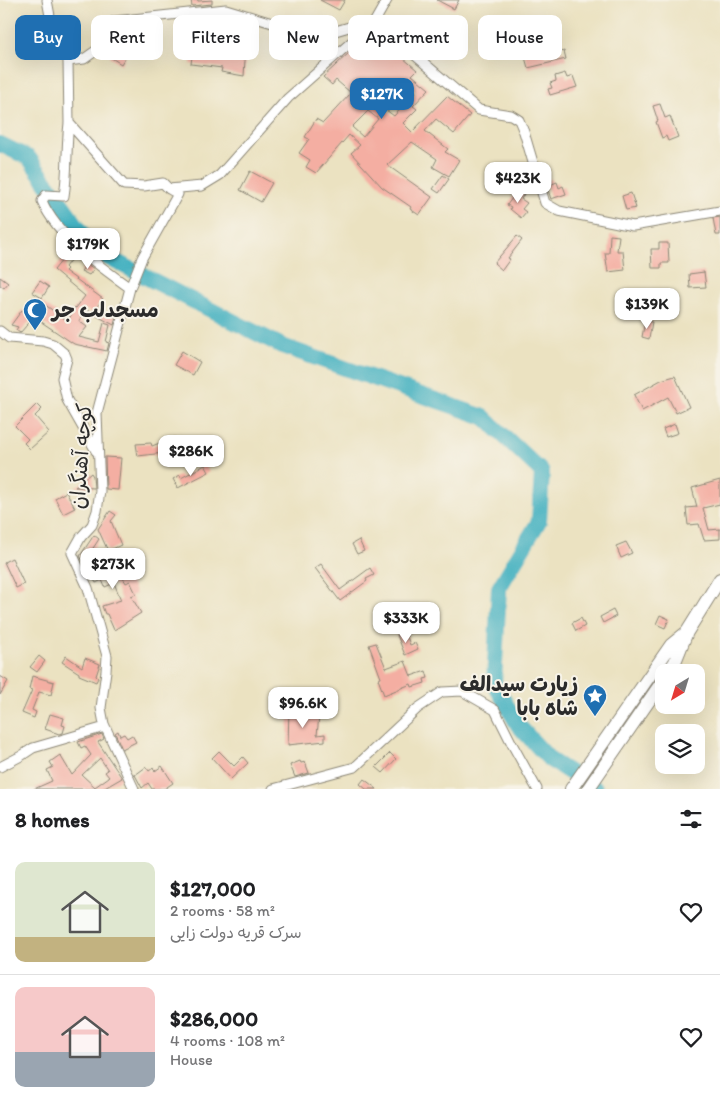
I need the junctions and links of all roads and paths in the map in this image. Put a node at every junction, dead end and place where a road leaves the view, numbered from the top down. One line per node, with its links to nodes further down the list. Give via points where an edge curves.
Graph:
1 (47, 0): 7 (street)
2 (387, 0): 3 (street)
3 (378, 15)
4 (348, 27): 7 (street, via 332,32 292,29 226,9 114,21 111,40 84,59)
5 (348, 45): 9 (street, via 288,98 220,175 202,186)
6 (420, 60): 10 (street, via 478,110 511,115 518,120 545,203 559,211 633,226)
7 (68, 61): 8 (street)
8 (69, 123): 9 (street, via 124,185 163,183); 11 (street, via 64,196 46,196 42,201 66,236)
9 (169, 189): 11 (street, کوچه آهنگران, via 178,194 142,258)
10 (720, 211)
11 (130, 288): 13 (street, کوچه آهنگران, via 97,413)
12 (0, 332): 13 (street, via 9,338 48,342 66,354 62,378 67,400)
13 (98, 454): 18 (street, کوچه آهنگران, via 100,491 97,511 92,525 72,553 88,588 106,656 101,708)
14 (720, 579): 15 (highway)
15 (687, 632): 16 (highway); 23 (highway, via 672,645)
16 (674, 664)
17 (655, 692): 24 (highway)
18 (105, 727): 19 (street, via 33,748); 20 (street, کوچه آهنگران)
19 (0, 767)
20 (134, 789)
21 (273, 789): 22 (street, via 355,767 418,708 442,692 462,691 495,710)
22 (538, 789)
23 (571, 789)
24 (588, 789)

